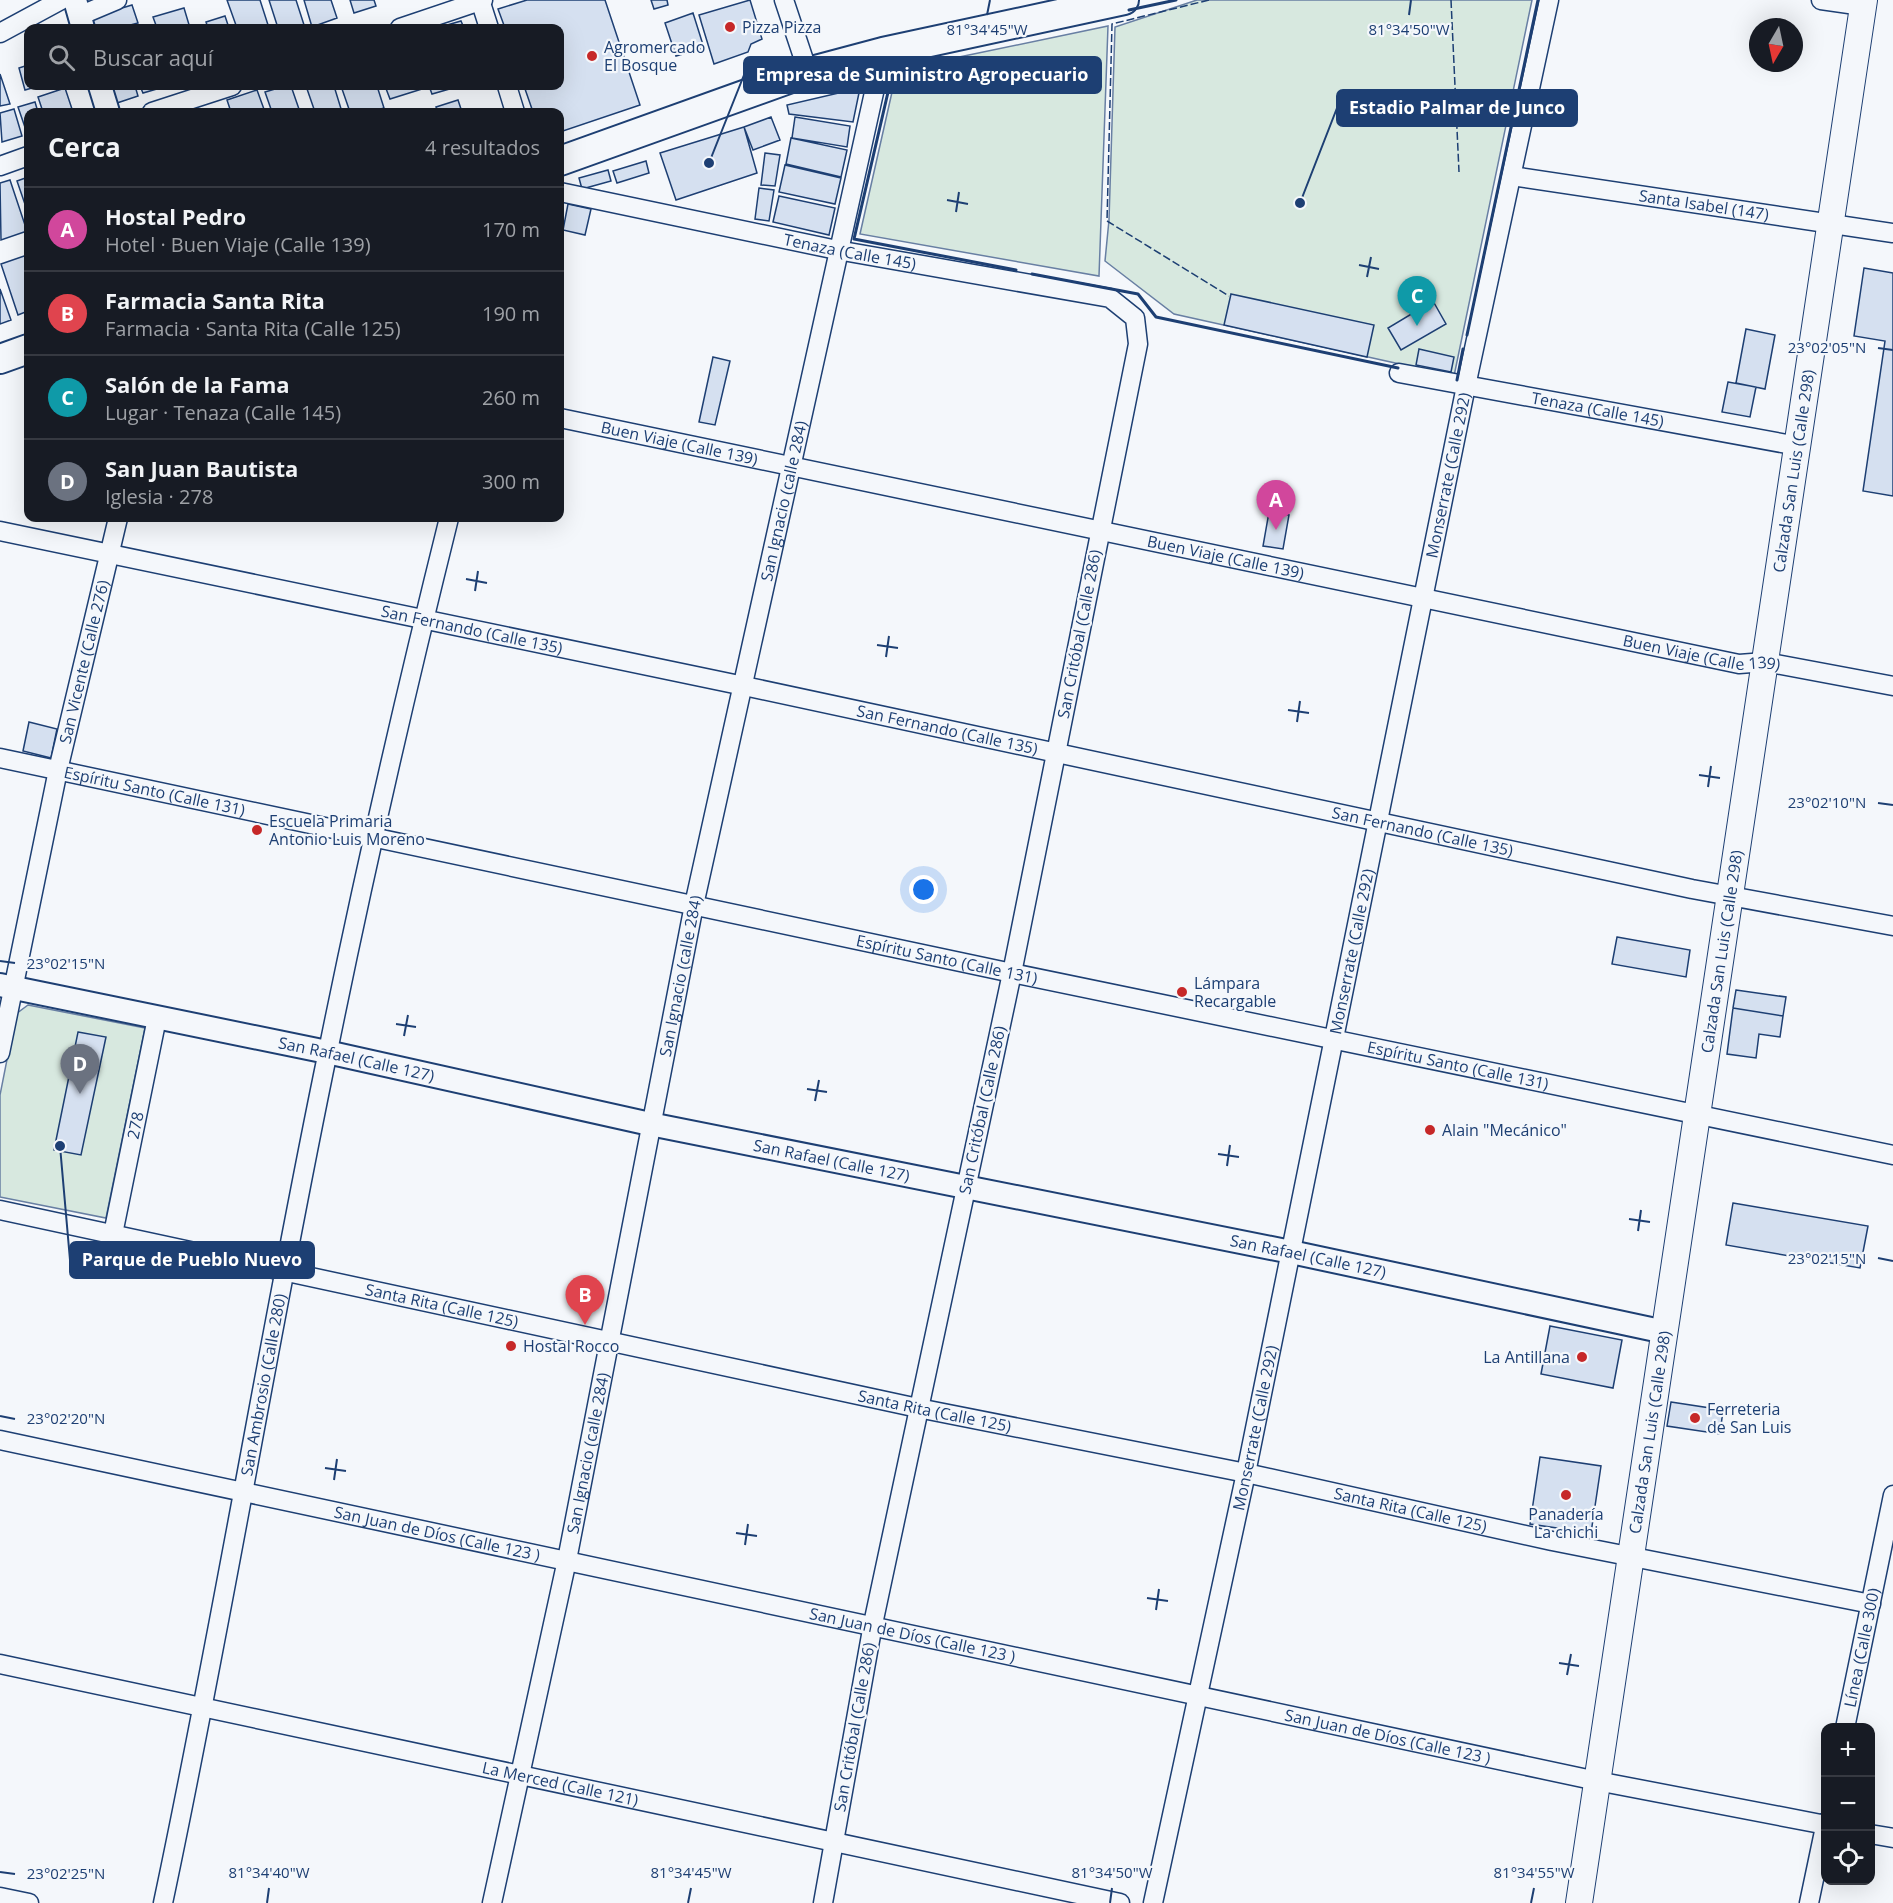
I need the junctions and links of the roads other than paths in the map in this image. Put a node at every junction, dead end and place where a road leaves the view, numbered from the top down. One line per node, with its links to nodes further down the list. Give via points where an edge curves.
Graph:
1 (61, 0): 12 (street)
2 (117, 0): 9 (street)
3 (481, 0): 10 (street); 11 (street)
4 (784, 0): 14 (street)
5 (1124, 0): 13 (main road)
6 (1549, 0): 24 (street, Monserrate (Calle 292))
7 (1821, 0): 8 (street)
8 (1863, 3): 26 (main road, Calzada San Luis (Calle 298))
9 (79, 15)
10 (412, 24)
11 (488, 24)
12 (0, 33)
13 (882, 52): 14 (main road); 28 (street, San Ignacio (calle 284))
14 (808, 72): 22 (main road)
15 (101, 90): 18 (street)
16 (220, 90): 19 (street)
17 (508, 90): 20 (street)
18 (107, 108)
19 (164, 108)
20 (514, 108)
21 (24, 157): 23 (street)
22 (564, 160)
23 (0, 166)
24 (1512, 176): 26 (street, Santa Isabel (147)); 33 (street, Monserrate (Calle 292))
25 (564, 193): 28 (street, Tenaza (Calle 145))
26 (1830, 224): 27 (street, Santa Isabel (147)); 35 (main road, Calzada San Luis (Calle 298))
27 (1893, 233)
28 (837, 250): 29 (street, Tenaza (Calle 145), via 1110,297); 36 (street, San Ignacio (calle 284))
29 (1135, 318): 39 (street, San Critóbal (Calle 286), via 1138,344)
30 (24, 350): 31 (main road)
31 (0, 359)
32 (1399, 373): 33 (street, Tenaza (Calle 145))
33 (1466, 386): 35 (street, Tenaza (Calle 145)); 42 (street, Monserrate (Calle 292))
34 (564, 419): 36 (street, Buen Viaje (Calle 139))
35 (1798, 446): 44 (main road, Calzada San Luis (Calle 298))
36 (791, 467): 39 (street, Buen Viaje (Calle 139)); 45 (street, San Ignacio (calle 284))
37 (117, 522): 41 (street, San Vicente (Calle 276))
38 (448, 522): 43 (street, San Ambrosio (Calle 280))
39 (1100, 530): 42 (street, Buen Viaje (Calle 139)); 47 (street, San Critóbal (Calle 286))
40 (0, 531): 41 (street, San Fernando (Calle 135))
41 (109, 556): 43 (street, San Fernando (Calle 135)); 49 (street, San Vicente (Calle 276))
42 (1425, 597): 44 (street, Buen Viaje (Calle 139), via 1739,664); 50 (street, Monserrate (Calle 292))
43 (423, 620): 45 (street, San Fernando (Calle 135)); 51 (street, San Ambrosio (Calle 280))
44 (1765, 662): 46 (street, Buen Viaje (Calle 139)); 52 (main road, Calzada San Luis (Calle 298))
45 (744, 686): 47 (street, San Fernando (Calle 135)); 53 (street, San Ignacio (calle 284))
46 (1893, 686)
47 (1056, 752): 50 (street, San Fernando (Calle 135)); 55 (street, San Critóbal (Calle 286))
48 (0, 758): 49 (street, Espíritu Santo (Calle 131))
49 (58, 770): 51 (street, Espíritu Santo (Calle 131)); 56 (street, San Vicente (Calle 276))
50 (1377, 821): 52 (street, San Fernando (Calle 135)); 58 (street, Monserrate (Calle 292))
51 (374, 835): 53 (street, Espíritu Santo (Calle 131)); 59 (street, San Ambrosio (Calle 280))
52 (1730, 895): 54 (street, San Fernando (Calle 135)); 61 (main road, Calzada San Luis (Calle 298))
53 (694, 905): 55 (street, Espíritu Santo (Calle 131)); 62 (street, San Ignacio (calle 284))
54 (1893, 926)
55 (1012, 973): 58 (street, Espíritu Santo (Calle 131)); 64 (street, San Critóbal (Calle 286))
56 (6, 986): 57 (street, San Rafael (Calle 127)); 60 (street, San Vicente (Calle 276))
57 (157, 1018): 59 (street, San Rafael (Calle 127)); 66 (street, 278)
58 (1333, 1037): 61 (street, Espíritu Santo (Calle 131)); 67 (street, Monserrate (Calle 292))
59 (327, 1052): 62 (street, San Rafael (Calle 127)); 68 (street, San Ambrosio (Calle 280))
60 (0, 1053)
61 (1697, 1116): 63 (street, Espíritu Santo (Calle 131)); 69 (main road, Calzada San Luis (Calle 298))
62 (650, 1124): 64 (street, San Rafael (Calle 127)); 70 (street, San Ignacio (calle 284))
63 (1893, 1155)
64 (965, 1186): 67 (street, San Rafael (Calle 127)); 71 (street, San Critóbal (Calle 286))
65 (0, 1210): 66 (street, Santa Rita (Calle 125))
66 (113, 1234): 68 (street, Santa Rita (Calle 125))
67 (1291, 1252): 69 (street, San Rafael (Calle 127)); 73 (street, Monserrate (Calle 292))
68 (285, 1272): 70 (street, Santa Rita (Calle 125)); 74 (street, San Ambrosio (Calle 280))
69 (1665, 1332): 76 (main road, Calzada San Luis (Calle 298))
70 (608, 1341): 71 (street, Santa Rita (Calle 125)); 77 (street, San Ignacio (calle 284))
71 (918, 1408): 73 (street, Santa Rita (Calle 125)); 79 (street, San Critóbal (Calle 286))
72 (0, 1440): 74 (street, San Juan de Díos (Calle 123 ))
73 (1246, 1473): 76 (street, Santa Rita (Calle 125)); 81 (street, Monserrate (Calle 292))
74 (245, 1491): 77 (street, San Juan de Díos (Calle 123 )); 82 (street, San Ambrosio (Calle 280))
75 (1893, 1495): 78 (street, Línea (Calle 300))
76 (1631, 1555): 78 (street, Santa Rita (Calle 125)); 85 (main road, Calzada San Luis (Calle 298))
77 (567, 1560): 79 (street, San Juan de Díos (Calle 123 )); 84 (street, San Ignacio (calle 284))
78 (1871, 1604): 83 (street, Línea (Calle 300))
79 (873, 1624): 81 (street, San Juan de Díos (Calle 123 )); 90 (street, San Critóbal (Calle 286))
80 (0, 1664): 82 (street, La Merced (Calle 121))
81 (1199, 1695): 85 (street, San Juan de Díos (Calle 123 )); 97 (street, Monserrate (Calle 292))
82 (205, 1707): 84 (street, La Merced (Calle 121)); 93 (street, San Ambrosio (Calle 280))
83 (1846, 1723)
84 (520, 1775): 90 (street, La Merced (Calle 121)); 94 (street, San Ignacio (calle 284))
85 (1597, 1781): 86 (street, San Juan de Díos (Calle 123 )); 98 (main road, Calzada San Luis (Calle 298))
86 (1821, 1823)
87 (1824, 1831): 99 (street)
88 (1875, 1835): 89 (street)
89 (1893, 1838)
90 (834, 1842): 95 (street, San Critóbal (Calle 286)); 96 (street, La Merced (Calle 121))
91 (0, 1897): 92 (street)
92 (29, 1903)
93 (163, 1903)
94 (492, 1903)
95 (823, 1903)
96 (1120, 1903)
97 (1154, 1903)
98 (1579, 1903)
99 (1809, 1903)

